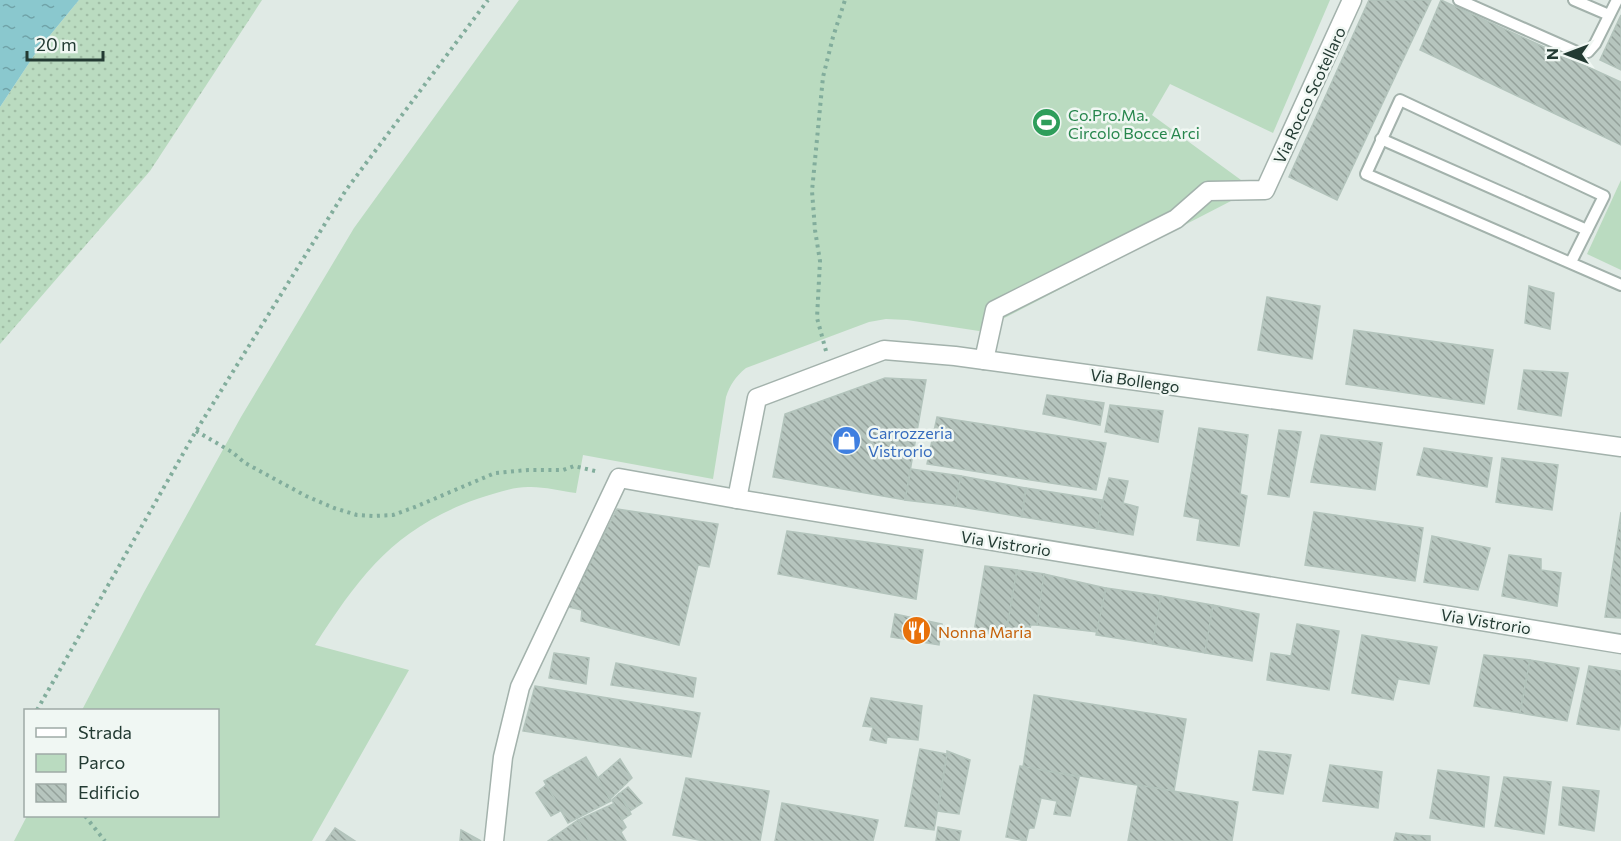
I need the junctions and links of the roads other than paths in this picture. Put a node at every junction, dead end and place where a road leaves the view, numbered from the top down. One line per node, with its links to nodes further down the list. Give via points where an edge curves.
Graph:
1 (1352, 0): 10 (street, Via Rocco Scotellaro, via 1265,190 1208,191 1176,219 994,310)
2 (1459, 0): 5 (lane, via 1579,53 1588,52 1595,44)
3 (1574, 0): 5 (lane)
4 (1617, 0): 5 (lane)
5 (1609, 15)
6 (1381, 139): 7 (lane); 7 (lane, via 1400,100 1604,196); 8 (lane, via 1366,174)
7 (1587, 230): 8 (lane)
8 (1571, 262): 9 (lane)
9 (1621, 285)
10 (984, 360): 11 (street, Via Bollengo); 12 (street, Via Bollengo, via 884,350 757,398)
11 (1621, 447)
12 (737, 499): 13 (street, Via Vistrorio); 14 (street, Via Vistrorio, via 620,478 520,687 503,757)
13 (1621, 644)
14 (494, 841)

